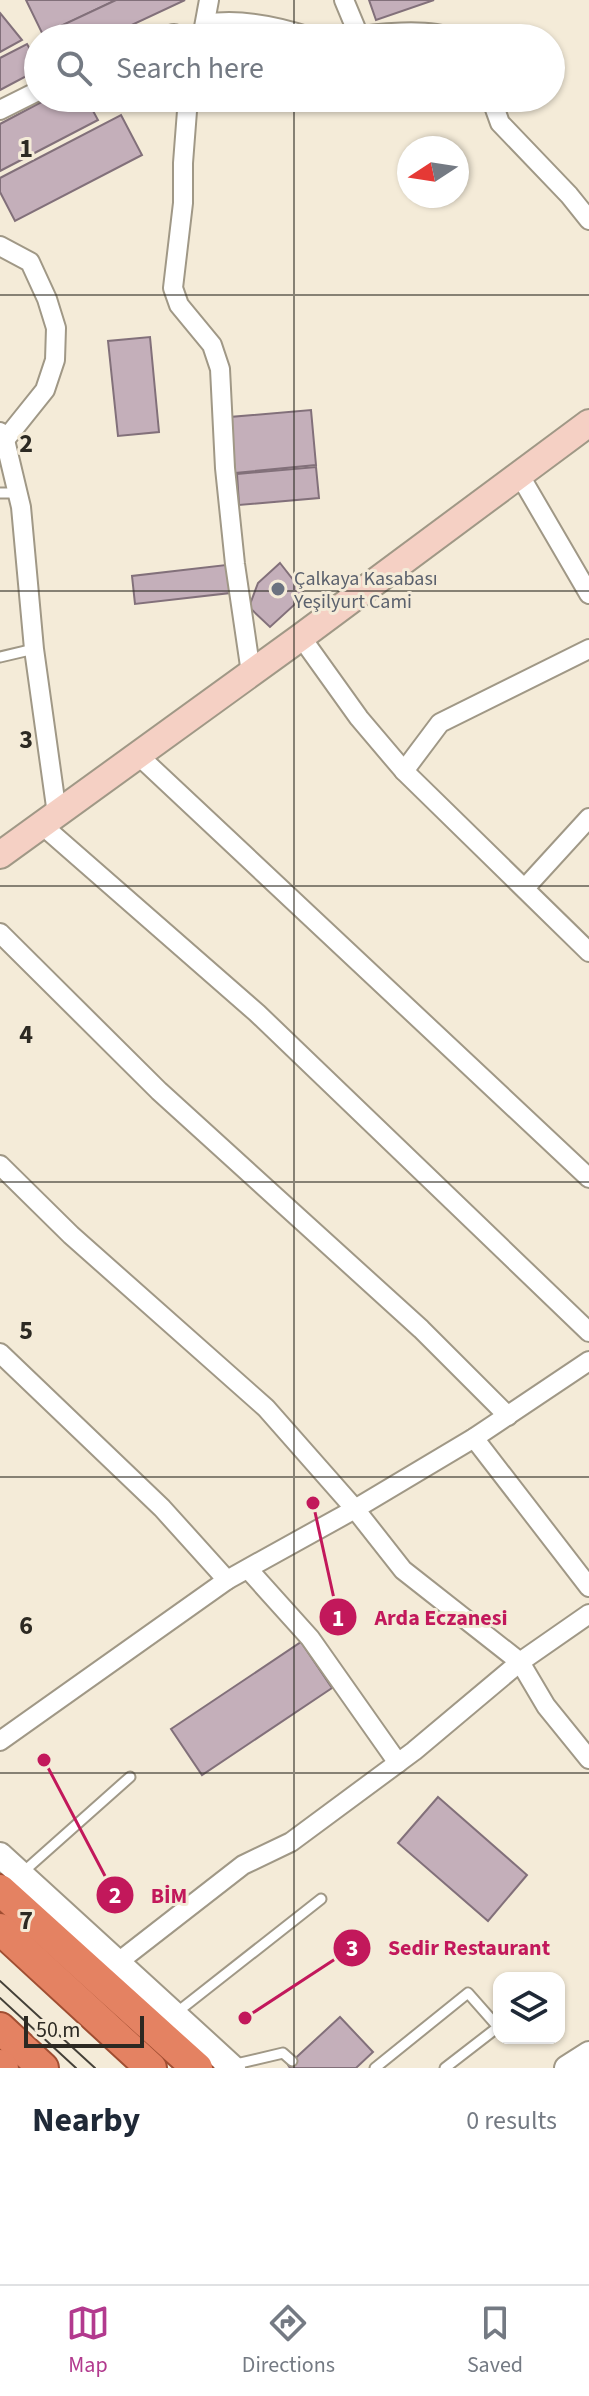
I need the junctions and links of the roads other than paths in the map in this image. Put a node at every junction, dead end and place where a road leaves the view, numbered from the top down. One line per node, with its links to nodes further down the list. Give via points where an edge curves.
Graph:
1 (209, 0): 3 (street)
2 (344, 0): 6 (street)
3 (205, 24)
4 (218, 24): 5 (street)
5 (251, 24)
6 (351, 24)
7 (24, 98): 8 (street)
8 (0, 110)
9 (187, 112): 22 (street, via 173,288 179,305 212,345 220,369 225,468)
10 (496, 112): 11 (street, via 513,140)
11 (589, 220)
12 (0, 246): 14 (street, via 30,262 56,328 55,360 45,390)
13 (589, 423): 15 (main road)
14 (3, 436): 16 (street)
15 (519, 474): 17 (street); 18 (main road)
16 (9, 493): 19 (street, via 21,507)
17 (589, 594)
18 (301, 637): 22 (main road); 24 (street)
19 (34, 649): 21 (lane); 26 (street)
20 (589, 649): 24 (street, via 440,723)
21 (0, 657)
22 (251, 673): 23 (main road)
23 (138, 755): 26 (main road); 32 (street)
24 (404, 771): 28 (street)
25 (589, 818): 28 (street)
26 (49, 820): 27 (main road); 33 (street)
27 (0, 855)
28 (525, 888): 30 (street)
29 (0, 933): 36 (street, via 159,1091 421,1329)
30 (589, 952)
31 (0, 1165): 38 (street, via 266,1408)
32 (589, 1178)
33 (589, 1332)
34 (0, 1353): 40 (street, via 162,1508)
35 (589, 1361): 36 (street)
36 (508, 1416): 37 (street)
37 (474, 1438): 38 (street); 41 (street)
38 (355, 1509): 39 (street); 43 (street, via 403,1570)
39 (248, 1569): 40 (street); 46 (street, via 310,1638)
40 (227, 1580): 44 (street)
41 (589, 1587)
42 (589, 1614): 43 (street)
43 (520, 1662): 45 (street, via 546,1706); 46 (street)
44 (0, 1741)
45 (589, 1759)
46 (398, 1763): 52 (street, via 291,1842 243,1865)
47 (130, 1777): 49 (lane)
48 (0, 1855): 49 (street)
49 (10, 1882): 52 (street); 60 (highway)
50 (321, 1899): 53 (lane)
51 (0, 1929): 59 (highway)
52 (117, 1963): 53 (street)
53 (174, 2015): 57 (street)
54 (0, 2028): 58 (highway)
55 (589, 2054): 63 (street)
56 (292, 2061): 57 (lane, via 283,2053)
57 (232, 2066)
58 (43, 2068)
59 (151, 2068)
60 (197, 2068)
61 (375, 2068): 62 (lane, via 468,1993 498,2027)
62 (445, 2068)
63 (567, 2068)

